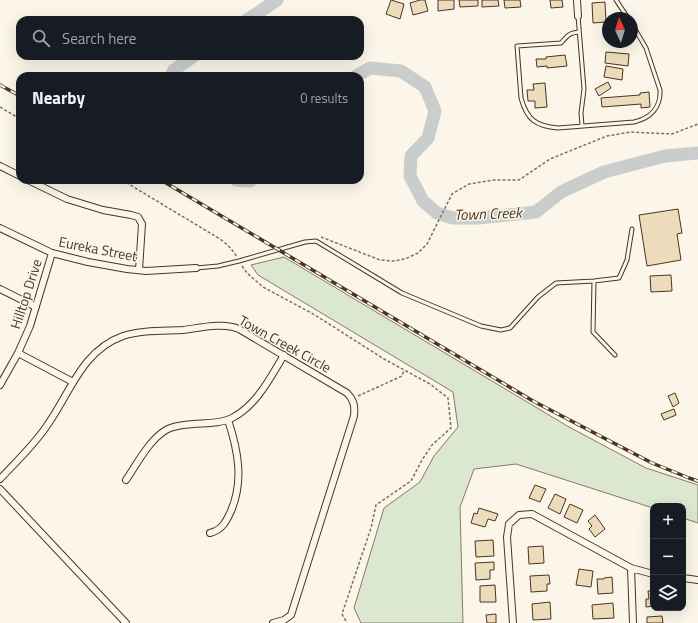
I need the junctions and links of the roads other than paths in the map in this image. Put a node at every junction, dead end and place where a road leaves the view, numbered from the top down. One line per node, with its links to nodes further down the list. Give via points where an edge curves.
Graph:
1 (577, 0): 4 (street)
2 (616, 0): 3 (lane)
3 (624, 12)
4 (578, 16): 5 (lane)
5 (579, 32): 7 (lane, via 584,89); 7 (lane, via 570,33 561,43 518,46 521,98 526,113 532,120 549,127)
6 (638, 34): 7 (lane, via 649,55 660,90 659,103 655,110 640,121)
7 (582, 126)
8 (0, 166): 9 (street)
9 (16, 174)
10 (36, 184): 15 (street, via 67,199 138,217 142,224)
11 (0, 228): 13 (street, Eureka Street)
12 (632, 229): 16 (lane, via 627,260 619,278)
13 (52, 253): 15 (street, Eureka Street); 18 (street, Hilltop Drive)
14 (196, 268): 15 (street, Eureka Street); 16 (lane, via 218,266 316,241 402,292 481,326 501,330 510,328 538,297 556,283)
15 (139, 270)
16 (594, 281): 20 (lane, via 593,332)
17 (0, 289): 18 (street)
18 (36, 306): 19 (street, Hilltop Drive)
19 (18, 353): 22 (street); 23 (street, Hilltop Drive)
20 (615, 355)
21 (284, 356): 22 (street, Town Creek Circle, via 239,329 229,326 146,331 122,337 102,347 85,364); 24 (street, via 253,402); 34 (street, Town Creek Circle, via 347,393 354,405 354,416 293,610 288,618)
22 (73, 382): 25 (street, Town Creek Circle, via 46,428)
23 (0, 385)
24 (228, 420): 26 (street, via 175,426 166,430 147,449); 28 (street, via 238,455 238,487 233,506 224,524)
25 (0, 479)
26 (126, 480)
27 (0, 489): 33 (street)
28 (210, 533)
29 (631, 568): 30 (street); 35 (street, via 532,514 519,515 509,524 507,537); 36 (street)
30 (650, 573)
31 (686, 578): 32 (street)
32 (698, 580)
33 (126, 623)
34 (273, 623)
35 (513, 623)
36 (633, 623)

